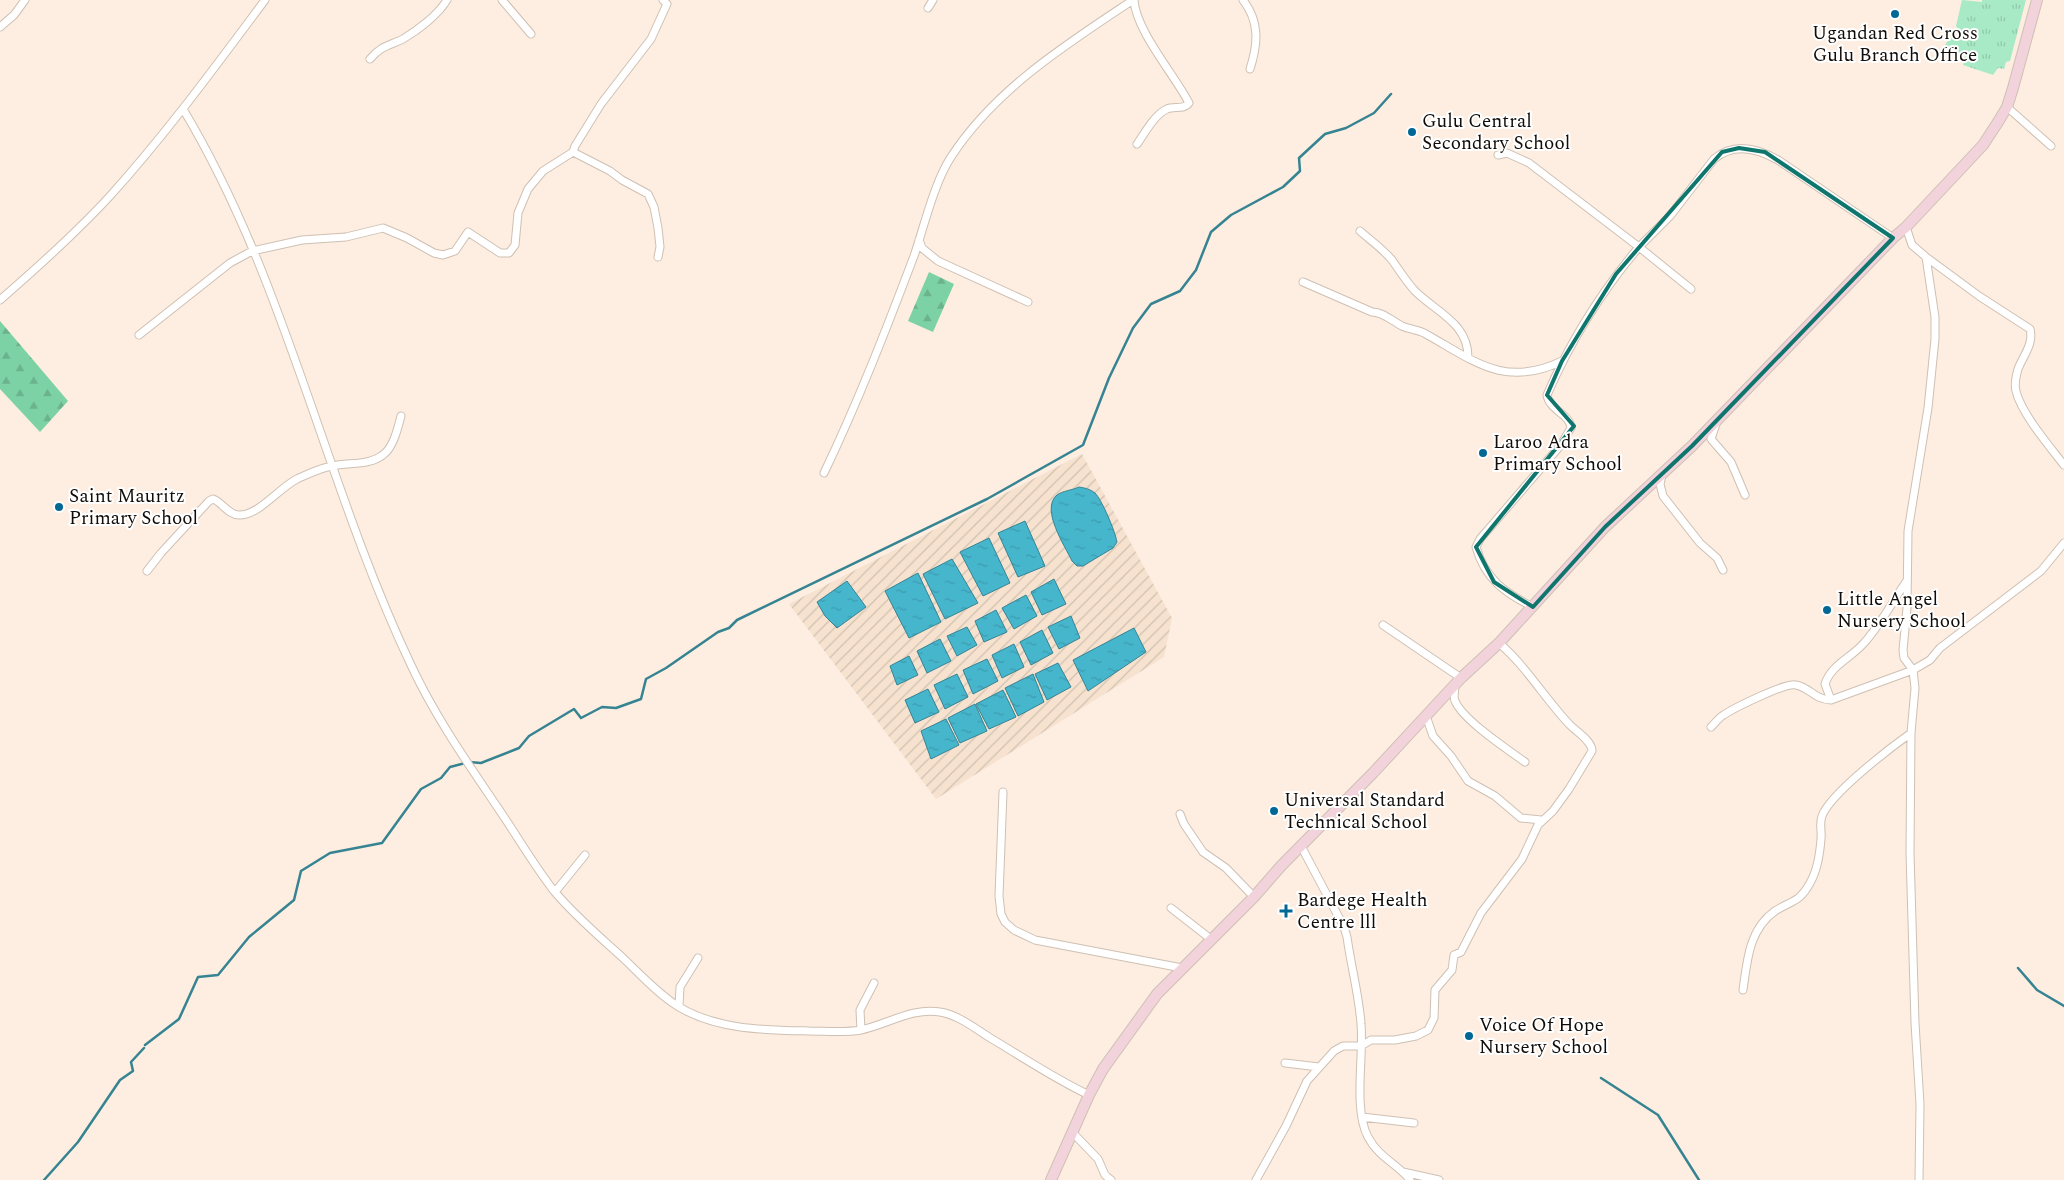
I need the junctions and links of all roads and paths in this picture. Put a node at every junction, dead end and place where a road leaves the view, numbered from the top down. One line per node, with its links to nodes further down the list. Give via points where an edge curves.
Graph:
1 (25, 0): 11 (street)
2 (265, 0): 16 (street)
3 (447, 0): 13 (street, via 416,30 395,43 383,46)
4 (502, 0): 12 (street)
5 (663, 0): 19 (street, via 667,4 651,40 601,104)
6 (933, 0): 10 (street)
7 (1133, 0): 17 (street, via 1143,27 1189,103 1185,107 1166,110); 24 (street, via 1026,76 982,118 950,158)
8 (1243, 0): 14 (street, via 1254,20 1257,39)
9 (2037, 0): 15 (street)
10 (928, 8)
11 (0, 27)
12 (531, 34)
13 (370, 59)
14 (1250, 69)
15 (2007, 106): 18 (street); 21 (street, via 1983,145)
16 (183, 109): 26 (street, via 213,160); 31 (street, via 108,198)
17 (1137, 144)
18 (2051, 146)
19 (573, 152): 26 (street, via 543,172 528,189 518,213 515,245 509,253 500,253 468,232 455,251 443,255 383,228); 27 (street, via 648,194 658,228)
20 (1498, 155): 25 (street, via 1507,153 1529,162)
21 (1906, 227): 23 (street); 28 (street, via 1912,245)
22 (1360, 231): 34 (street, via 1391,258 1417,292 1458,327 1466,341)
23 (1893, 238): 25 (street, via 1765,152 1739,148 1722,152 1714,159 1670,216); 37 (street)
24 (920, 240): 32 (street, via 922,248 938,260); 41 (street, via 857,403)
25 (1639, 247): 30 (street); 35 (street, via 1603,294)
26 (252, 251): 33 (street, via 230,263); 39 (street)
27 (658, 257)
28 (1926, 257): 38 (street, via 2030,329 2031,339 2018,369 2016,391 2024,408); 46 (street, via 1935,317 1934,348 1908,531)
29 (1302, 282): 34 (street, via 1381,313)
30 (1690, 289)
31 (0, 300)
32 (1028, 302)
33 (139, 334)
34 (1468, 357): 35 (street, via 1506,373 1537,371)
35 (1562, 361): 47 (street, via 1547,395 1550,404 1570,422 1572,428 1476,547 1494,582 1510,596)
36 (401, 416): 39 (street, via 396,434 383,455 356,464)
37 (1717, 419): 40 (street); 42 (street, via 1710,439 1731,462)
38 (2064, 465)
39 (333, 466): 45 (street, via 294,480 265,504 244,514 232,513 213,499 209,501); 62 (street, via 382,599 424,690)
40 (1663, 472): 44 (street, via 1660,484 1663,496); 47 (street, via 1605,527)
41 (824, 473)
42 (1745, 495)
43 (2064, 543): 50 (street, via 2040,571 1940,648 1930,660)
44 (1723, 570)
45 (147, 571)
46 (1907, 581): 50 (street, via 1903,650 1904,658); 52 (street, via 1864,643 1829,674 1825,688)
47 (1533, 607): 49 (street)
48 (1383, 625): 51 (street)
49 (1499, 643): 51 (street); 59 (street, via 1514,656 1555,709 1592,748 1569,789)
50 (1913, 670): 52 (street); 55 (street, via 1915,688)
51 (1458, 682): 53 (street); 56 (street, via 1454,700 1482,730)
52 (1831, 700): 54 (street, via 1817,698 1804,688 1790,684 1735,708)
53 (1426, 716): 59 (street, via 1433,736 1468,781 1495,796 1522,818); 60 (street)
54 (1712, 727)
55 (1911, 733): 69 (street, via 1851,782 1823,815 1812,879 1797,900 1776,911 1758,929 1746,962); 85 (street, via 1910,853 1920,1104)
56 (1524, 762)
57 (1004, 792): 67 (street, via 999,896 1001,914 1006,922 1023,936 1035,940)
58 (1180, 814): 63 (street, via 1203,852 1226,868)
59 (1542, 820): 72 (street, via 1522,859 1481,913 1462,952 1454,955 1452,970 1436,989 1434,1018 1428,1030 1396,1040 1371,1040)
60 (1301, 846): 63 (street); 72 (street, via 1347,937 1361,1024)
61 (585, 855): 62 (street)
62 (555, 892): 70 (street, via 645,979)
63 (1254, 898): 65 (street)
64 (1171, 908): 65 (street)
65 (1212, 940): 67 (street)
66 (698, 958): 70 (street, via 680,987)
67 (1182, 968): 75 (street, via 1152,1001 1103,1069)
68 (874, 983): 71 (street, via 860,1010)
69 (1743, 990)
70 (679, 1006): 71 (street, via 721,1024 774,1030)
71 (861, 1030): 75 (street, via 911,1015 939,1012 960,1020)
72 (1361, 1046): 74 (street, via 1343,1046); 76 (street)
73 (1285, 1063): 74 (street)
74 (1319, 1067): 82 (street, via 1302,1090)
75 (1089, 1095): 78 (street)
76 (1362, 1117): 77 (street); 79 (street, via 1368,1139 1386,1161)
77 (1414, 1123)
78 (1072, 1132): 80 (street); 81 (street, via 1098,1159 1104,1174)
79 (1403, 1172): 83 (street); 84 (street)
80 (1051, 1180)
81 (1111, 1180)
82 (1256, 1180)
83 (1410, 1180)
84 (1439, 1180)
85 (1918, 1180)

